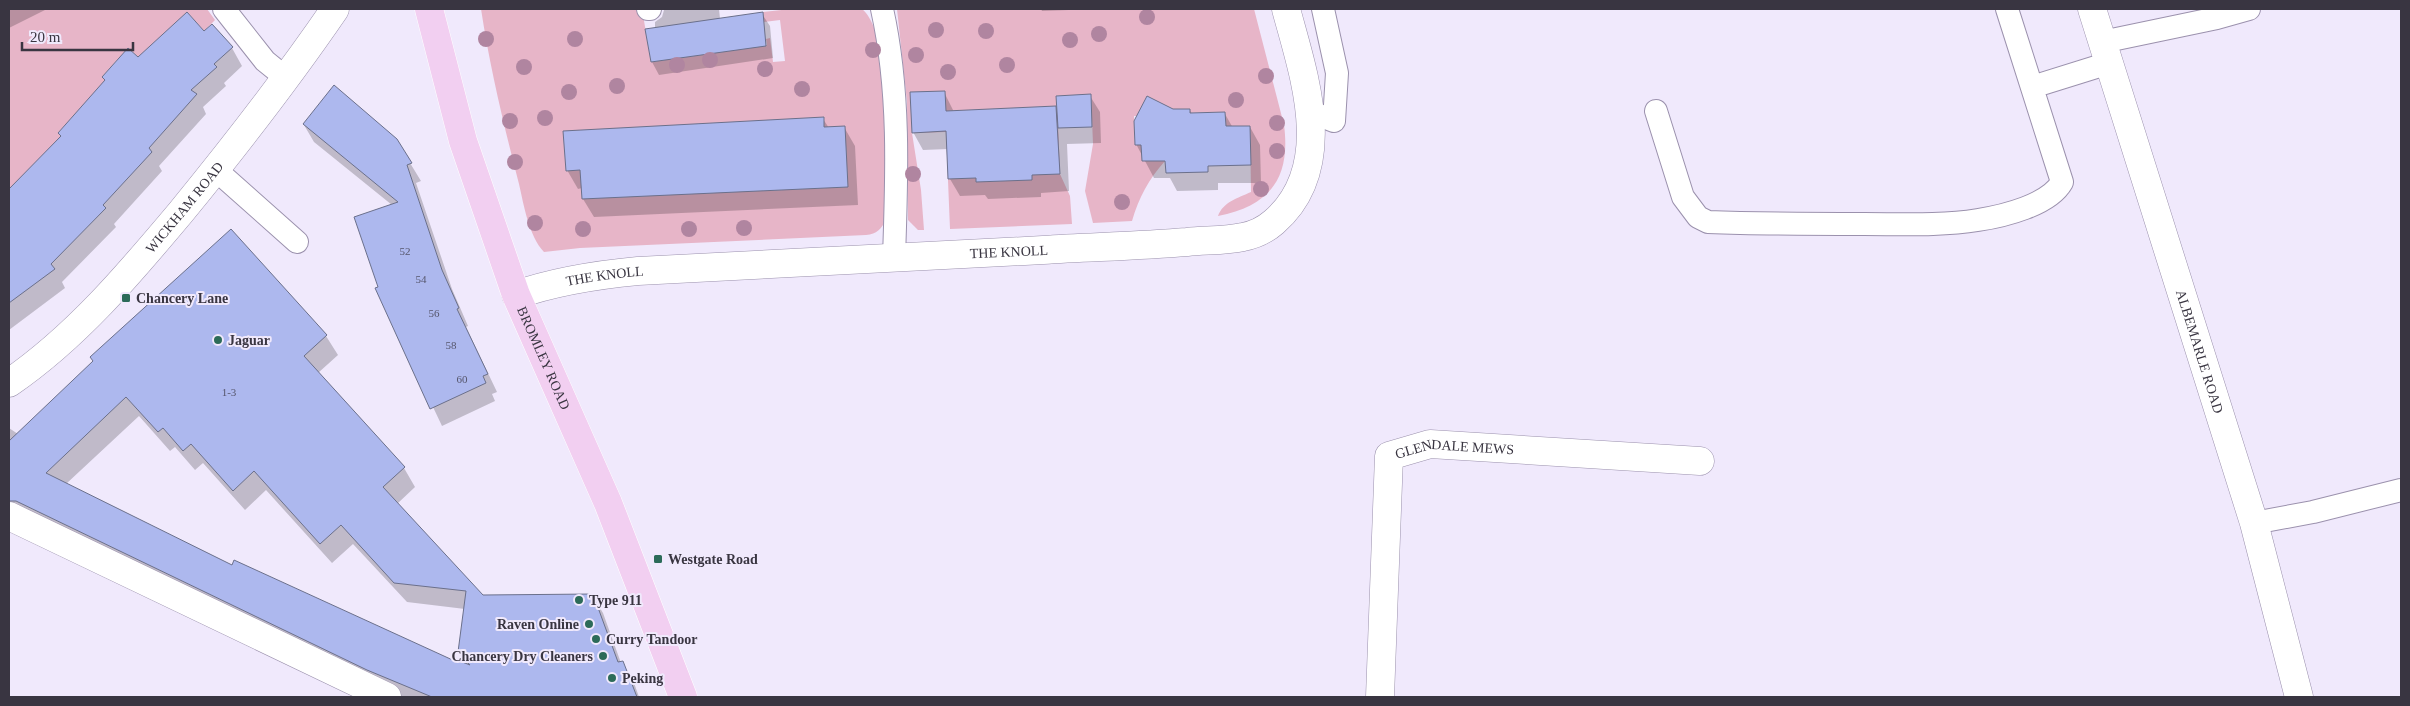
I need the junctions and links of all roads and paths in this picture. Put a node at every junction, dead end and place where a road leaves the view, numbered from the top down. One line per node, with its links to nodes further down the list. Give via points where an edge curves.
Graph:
1 (224, 9): 11 (lane, via 264,61)
2 (335, 9): 11 (street, WICKHAM ROAD)
3 (429, 9): 18 (main road, BROMLEY ROAD, via 463,141)
4 (882, 9): 17 (lane, via 894,86 897,163)
5 (1286, 9): 14 (street, THE KNOLL, via 1308,90)
6 (1323, 9): 14 (lane, via 1337,73 1334,121)
7 (2007, 9): 12 (lane)
8 (2092, 9): 10 (street, ALBEMARLE ROAD)
9 (2249, 9): 10 (lane)
10 (2105, 53): 12 (lane); 23 (street, ALBEMARLE ROAD)
11 (286, 78): 15 (street, WICKHAM ROAD)
12 (2032, 87): 13 (lane, via 2060,172 2062,182 2056,192 2045,200 2021,208 1978,220 1950,222 1708,222 1698,216 1683,196)
13 (1656, 111)
14 (1310, 112): 17 (street, THE KNOLL, via 1310,158 1304,179 1274,222 1242,238)
15 (216, 170): 16 (lane); 19 (street, WICKHAM ROAD, via 158,240 79,326)
16 (297, 242)
17 (894, 257): 18 (street, THE KNOLL, via 593,275 555,282)
18 (516, 295): 25 (main road, BROMLEY ROAD, via 608,503)
19 (9, 383)
20 (1700, 460): 26 (street, GLENDALE MEWS, via 1430,444 1389,456)
21 (2401, 490): 23 (lane)
22 (9, 516): 24 (street)
23 (2254, 523): 27 (street, ALBEMARLE ROAD)
24 (386, 697)
25 (683, 697)
26 (1380, 697)
27 (2299, 697)

